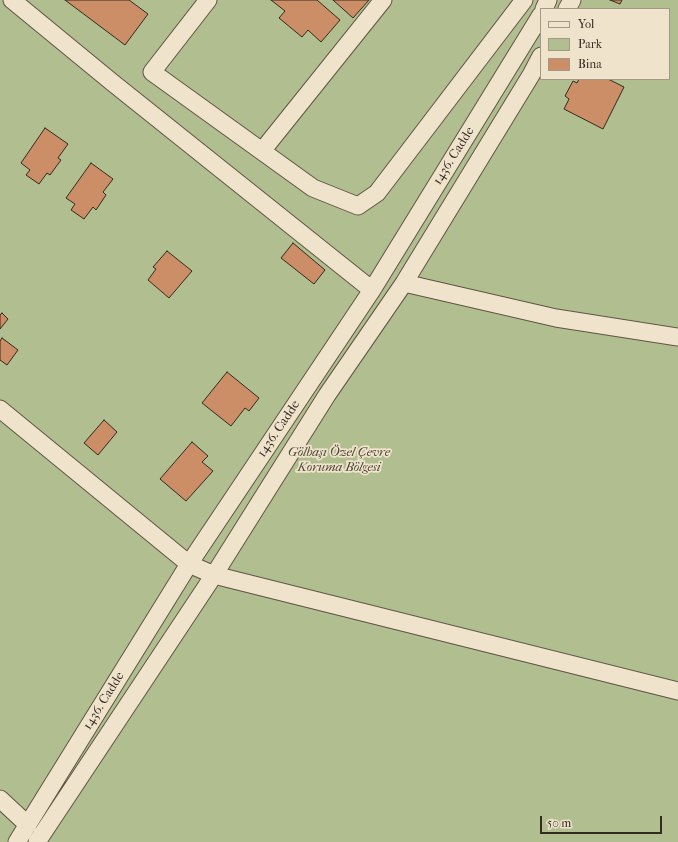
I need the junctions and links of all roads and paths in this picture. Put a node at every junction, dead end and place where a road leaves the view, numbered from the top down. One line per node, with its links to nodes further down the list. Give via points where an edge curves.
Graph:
1 (12, 0): 10 (street)
2 (208, 0): 8 (street, via 152,72)
3 (383, 0): 8 (street)
4 (524, 0): 5 (street); 8 (street, via 376,193 358,206 313,188)
5 (540, 13)
6 (540, 16): 10 (street, 1436. Cadde)
7 (540, 58): 9 (street, 1436. Cadde)
8 (262, 152)
9 (404, 283): 11 (street, via 556,318); 14 (street, 1436. Cadde, via 327,395)
10 (372, 290): 13 (street, 1436. Cadde)
11 (678, 337)
12 (0, 409): 13 (street)
13 (189, 564): 14 (street); 17 (street, 1436. Cadde)
14 (214, 575): 15 (street); 19 (street, 1436. Cadde)
15 (678, 691)
16 (0, 799): 17 (street)
17 (28, 825): 18 (street, 1436. Cadde)
18 (17, 842)
19 (37, 842)

